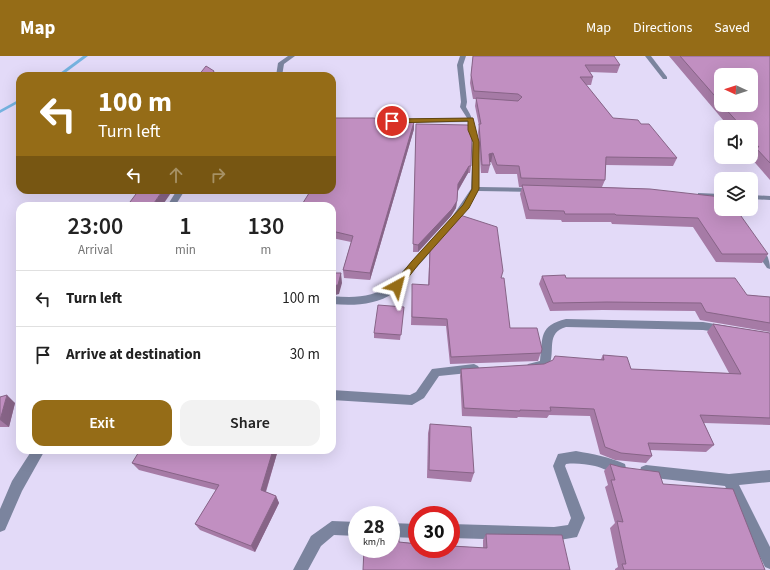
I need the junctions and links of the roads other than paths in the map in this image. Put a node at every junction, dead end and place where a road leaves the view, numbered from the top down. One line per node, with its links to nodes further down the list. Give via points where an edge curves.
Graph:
1 (292, 56): 4 (street, via 281,63)
2 (463, 56): 6 (street, via 460,65 468,103 462,107)
3 (648, 56): 5 (street)
4 (279, 72)
5 (665, 78)
6 (471, 120): 7 (street); 8 (street, via 471,130 476,142)
7 (379, 121)
8 (475, 189): 9 (street); 16 (street, via 466,206 397,286 367,301)
9 (545, 190)
10 (688, 195): 11 (street)
11 (714, 197)
12 (758, 197): 13 (street)
13 (770, 198)
14 (752, 241): 15 (street)
15 (770, 266)
16 (336, 300)
17 (736, 331): 18 (street, via 703,326 566,323 554,326 549,333 545,363 541,366)
18 (522, 367)
19 (488, 368): 20 (street, via 436,372 420,395 412,400)
20 (336, 395)
21 (37, 454): 24 (street, via 17,486)
22 (770, 476): 23 (street)
23 (730, 480): 26 (street, via 615,468 594,460 562,458 559,466 578,518 572,532); 27 (street)
24 (0, 525)
25 (348, 529): 28 (street, via 332,528 316,541)
26 (460, 532)
27 (770, 562)
28 (300, 570)

